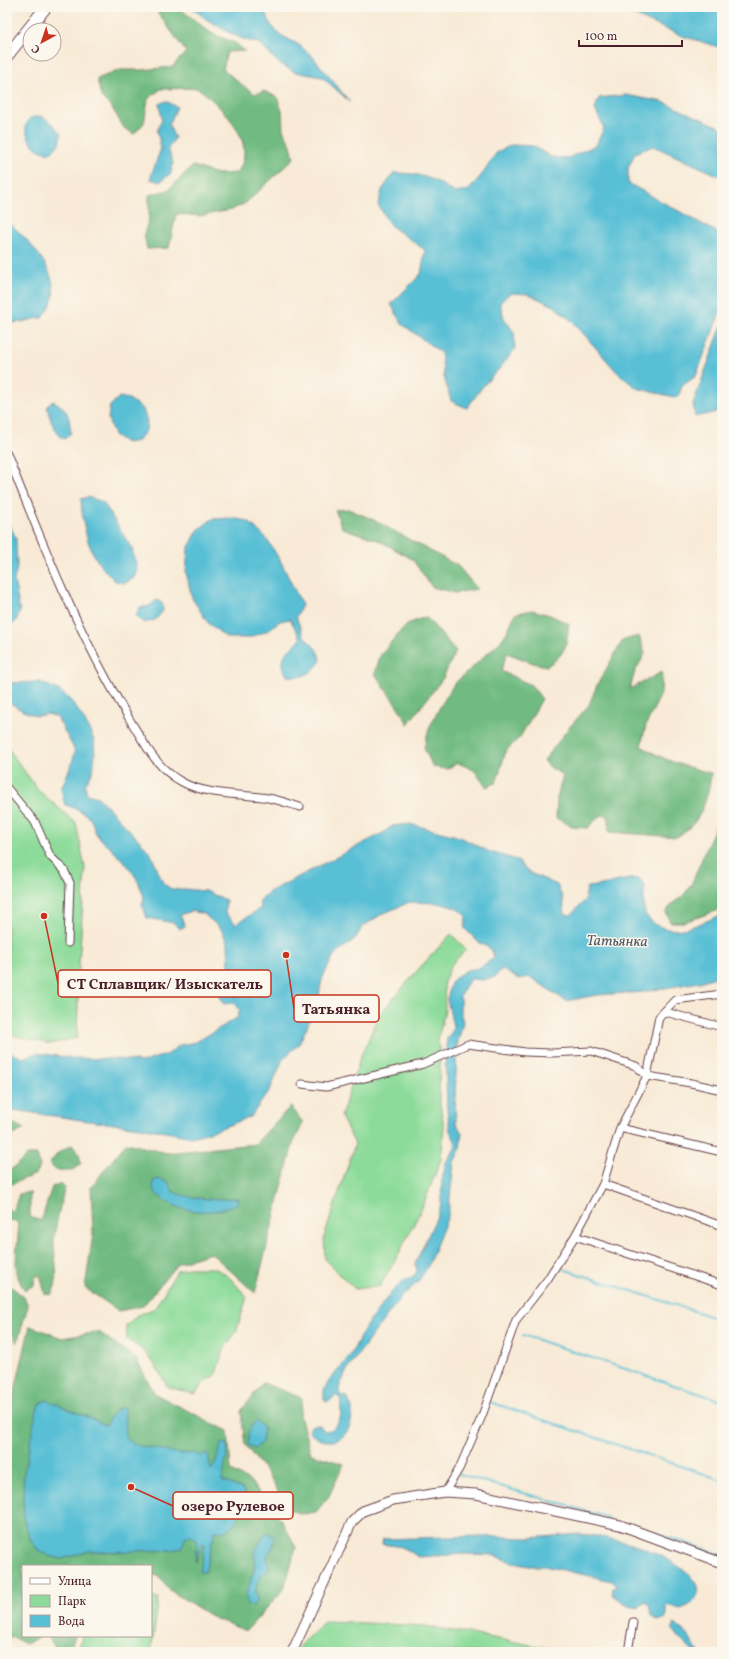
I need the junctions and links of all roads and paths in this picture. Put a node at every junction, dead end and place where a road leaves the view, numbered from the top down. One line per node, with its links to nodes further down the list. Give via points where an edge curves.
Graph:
1 (46, 7): 2 (main road)
2 (7, 56)
3 (7, 454): 5 (street, via 77,620 115,696 157,763 182,782 212,792 270,798)
4 (7, 788): 6 (street, via 35,822 50,856 64,870 70,883)
5 (300, 807)
6 (68, 943)
7 (722, 994): 8 (street, via 675,1000)
8 (665, 1012): 9 (street); 10 (street, via 659,1018)
9 (722, 1027)
10 (647, 1076): 11 (street, via 636,1066 591,1051 525,1052 468,1044 423,1064 326,1087); 12 (street); 13 (street)
11 (302, 1084)
12 (722, 1090)
13 (620, 1128): 14 (street); 15 (street)
14 (722, 1152)
15 (603, 1184): 16 (street); 17 (street)
16 (722, 1226)
17 (575, 1236): 18 (street); 19 (street, via 516,1320 470,1443 459,1469)
18 (722, 1285)
19 (445, 1492): 20 (street, via 476,1494 620,1525); 22 (street, via 393,1500 363,1511 352,1522)
20 (722, 1563)
21 (633, 1622): 23 (street)
22 (292, 1652)
23 (628, 1652)

